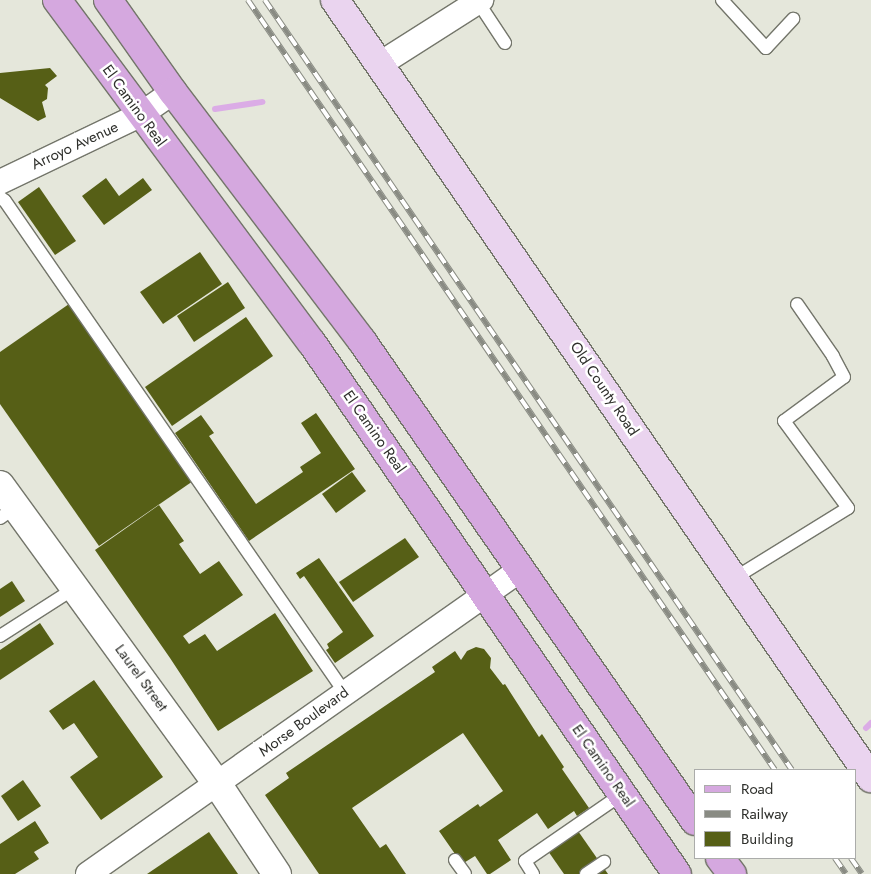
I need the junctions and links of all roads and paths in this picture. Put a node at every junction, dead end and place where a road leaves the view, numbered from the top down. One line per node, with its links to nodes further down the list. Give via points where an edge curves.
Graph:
1 (56, 0): 10 (main road, El Camino Real)
2 (108, 0): 9 (main road)
3 (335, 0): 8 (main road, Old County Road)
4 (722, 0): 6 (lane, via 766,48)
5 (480, 1): 7 (lane); 8 (street)
6 (793, 19)
7 (505, 43)
8 (380, 64): 17 (main road, Old County Road)
9 (173, 92): 10 (street, Arroyo Avenue); 16 (main road, via 362,341)
10 (140, 115): 11 (street, Arroyo Avenue); 19 (main road, El Camino Real, via 312,343)
11 (0, 182)
12 (0, 197): 21 (lane)
13 (797, 304): 17 (lane, via 844,377 784,421 848,508)
14 (0, 485): 15 (street, Laurel Street)
15 (8, 513): 18 (street, Laurel Street)
16 (520, 570): 19 (street, Morse Boulevard); 25 (main road)
17 (734, 579): 22 (main road, Old County Road)
18 (75, 588): 20 (lane); 23 (street, Laurel Street)
19 (485, 595): 21 (street, Morse Boulevard); 24 (main road, El Camino Real)
20 (0, 636)
21 (345, 693): 23 (street, Morse Boulevard)
22 (871, 778)
23 (218, 785): 29 (street, Morse Boulevard); 30 (street, Laurel Street)
24 (622, 794): 32 (lane, via 525,861); 34 (main road, El Camino Real)
25 (694, 820)
26 (721, 859): 35 (main road)
27 (455, 860): 31 (lane)
28 (604, 862): 33 (lane)
29 (88, 874)
30 (276, 874)
31 (465, 874)
32 (533, 874)
33 (586, 874)
34 (677, 874)
35 (732, 874)

